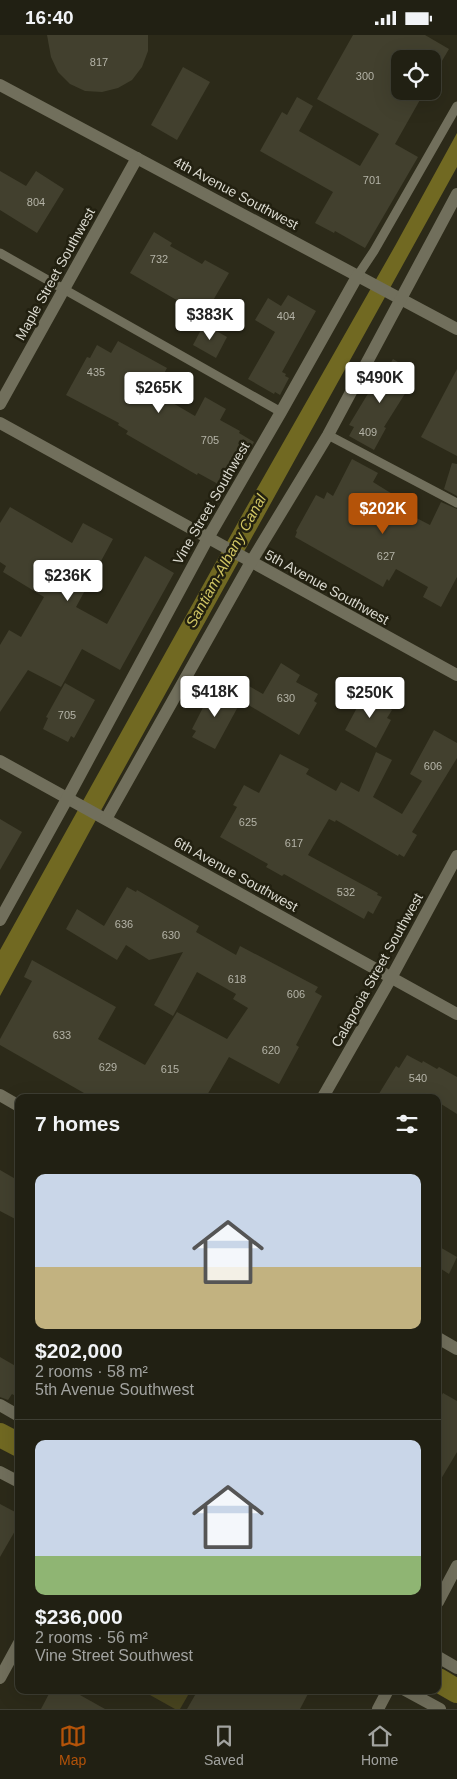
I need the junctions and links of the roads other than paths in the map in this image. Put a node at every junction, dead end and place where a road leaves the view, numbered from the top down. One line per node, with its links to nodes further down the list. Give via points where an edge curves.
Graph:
1 (0, 85): 3 (street, 4th Avenue Southwest)
2 (457, 106): 6 (lane, Vine Street Southwest, via 374,251)
3 (137, 158): 6 (street, 4th Avenue Southwest); 7 (street, Maple Street Southwest)
4 (457, 194): 8 (street)
5 (0, 253): 7 (lane)
6 (363, 277): 8 (street, 4th Avenue Southwest); 11 (street, Vine Street Southwest)
7 (64, 289): 10 (street, Maple Street Southwest); 11 (lane)
8 (397, 297): 9 (street, 4th Avenue Southwest); 13 (street)
9 (457, 329)
10 (0, 404)
11 (281, 411): 15 (street, Vine Street Southwest)
12 (0, 423): 15 (street, 5th Avenue Southwest)
13 (328, 435): 14 (lane); 16 (street)
14 (457, 503)
15 (208, 538): 16 (street, 5th Avenue Southwest); 19 (street, Vine Street Southwest)
16 (248, 560): 17 (street, 5th Avenue Southwest); 20 (street)
17 (457, 675)
18 (0, 761): 19 (street, 6th Avenue Southwest)
19 (72, 802): 20 (street, 6th Avenue Southwest); 22 (street, Vine Street Southwest)
20 (104, 818): 23 (street, 6th Avenue Southwest)
21 (457, 856): 23 (street, Calapooia Street Southwest)
22 (0, 920)
23 (391, 978): 24 (street, 6th Avenue Southwest); 25 (street, Calapooia Street Southwest)
24 (457, 1014)
25 (325, 1094)
26 (0, 1095): 27 (street)
27 (15, 1104)
28 (441, 1340): 29 (street)
29 (457, 1349)
30 (0, 1405): 31 (street)
31 (15, 1413)
32 (0, 1472): 33 (street)
33 (15, 1480)
34 (457, 1566): 35 (street)
35 (441, 1596)
36 (15, 1650): 39 (street)
37 (441, 1659): 38 (street)
38 (457, 1668)
39 (0, 1678)
40 (386, 1694): 42 (street)
41 (412, 1694): 43 (street)
42 (378, 1709)
43 (440, 1709)

